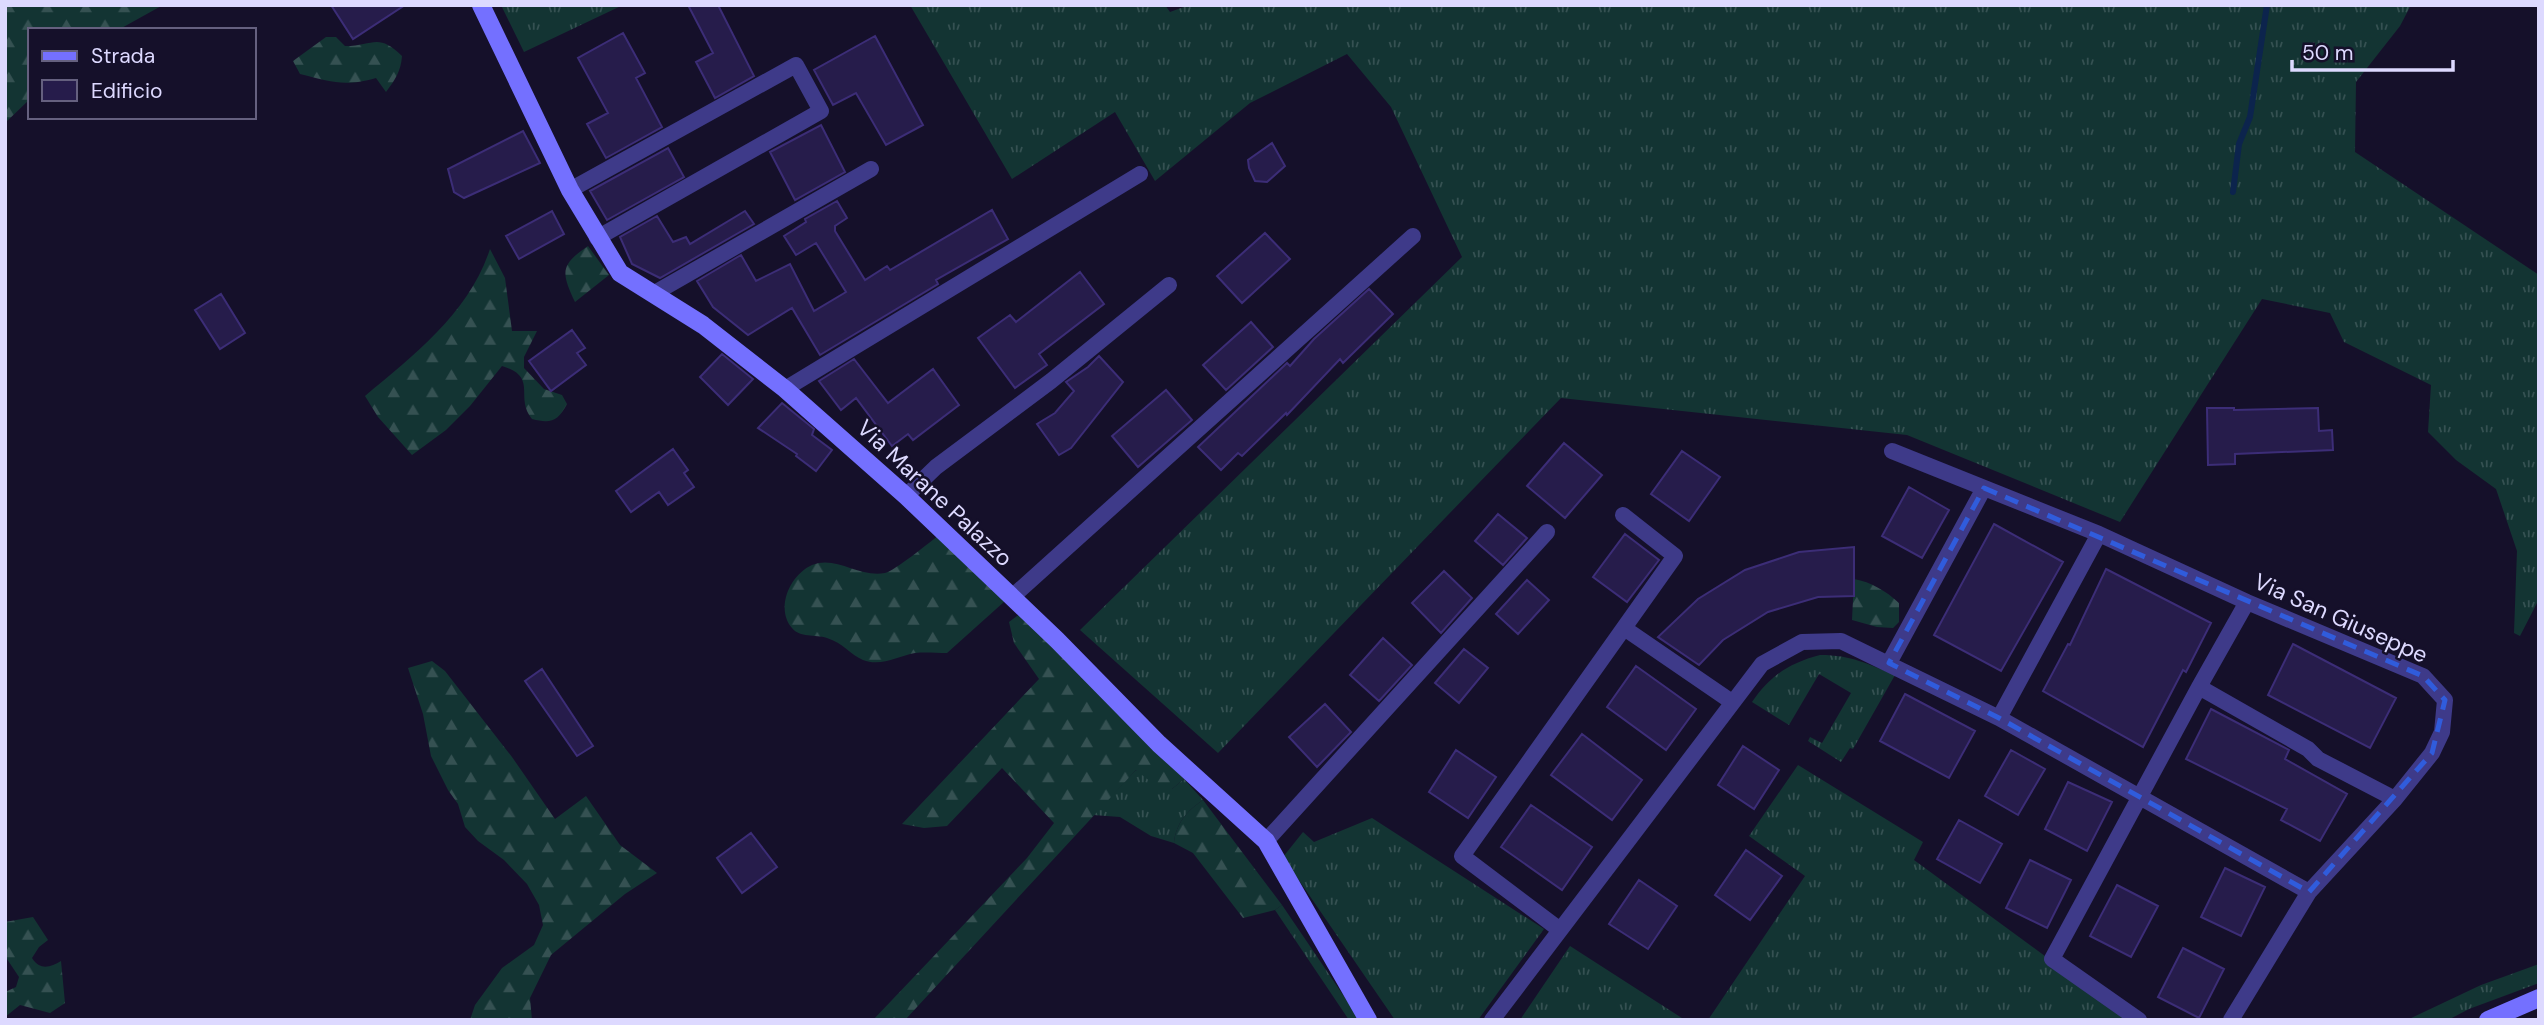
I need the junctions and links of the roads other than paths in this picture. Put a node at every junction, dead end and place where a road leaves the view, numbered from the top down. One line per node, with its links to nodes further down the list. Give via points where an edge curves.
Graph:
1 (481, 5): 4 (main road, Via Marane Palazzo)
2 (871, 169): 8 (street)
3 (1140, 174): 9 (street)
4 (570, 190): 6 (main road, Via Marane Palazzo); 6 (street, via 796,65 821,111)
5 (1413, 236): 16 (street)
6 (597, 238): 8 (main road, Via Marane Palazzo, via 620,273)
7 (1169, 285): 12 (street, via 936,467)
8 (653, 294): 9 (main road, Via Marane Palazzo, via 703,325)
9 (785, 389): 12 (main road, Via Marane Palazzo)
10 (1892, 451): 11 (street, Via San Giuseppe)
11 (1984, 488): 15 (street, Via San Giuseppe); 19 (street)
12 (906, 496): 16 (main road, Via Marane Palazzo)
13 (1623, 515): 18 (street, via 1675,556)
14 (1547, 532): 25 (street)
15 (2099, 534): 17 (street, Via San Giuseppe); 22 (street)
16 (1012, 597): 25 (main road, Via Marane Palazzo, via 1158,744)
17 (2247, 602): 20 (street); 24 (street, Via San Giuseppe, via 2423,676 2445,700 2442,732 2432,754)
18 (1624, 628): 21 (street); 27 (street, via 1462,856)
19 (1889, 663): 21 (street, via 1841,641 1802,642 1762,664); 22 (street)
20 (2199, 687): 23 (street); 24 (street)
21 (1732, 702): 27 (street)
22 (1999, 718): 23 (street)
23 (2140, 797): 26 (street); 31 (street, via 2052,959)
24 (2395, 799): 26 (street, Via San Giuseppe)
25 (1266, 841): 29 (main road, Via Marane Palazzo)
26 (2309, 892): 32 (street, Via San Giuseppe)
27 (1559, 930): 30 (street)
28 (2539, 998): 33 (main road)
29 (1368, 1020)
30 (1492, 1020)
31 (2139, 1020)
32 (2231, 1020)
33 (2488, 1020)

